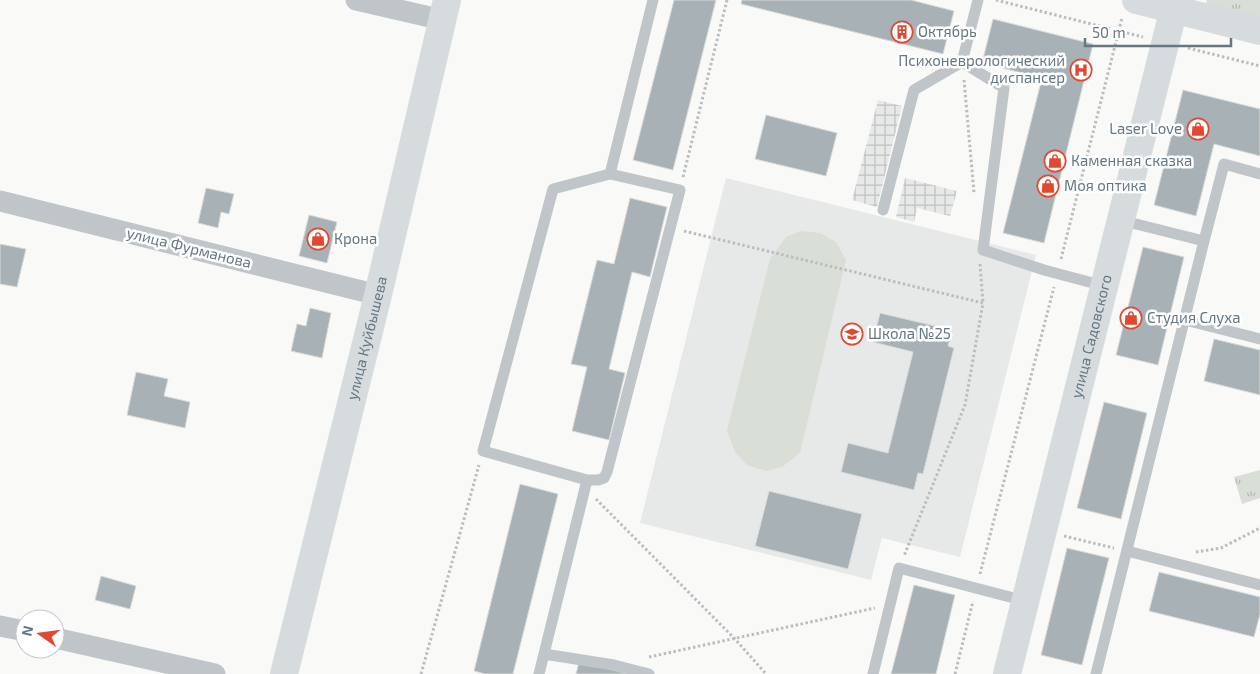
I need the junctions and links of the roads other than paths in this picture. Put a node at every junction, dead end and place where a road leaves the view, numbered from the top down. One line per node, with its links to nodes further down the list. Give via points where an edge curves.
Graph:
1 (356, 0): 6 (street)
2 (654, 0): 9 (lane)
3 (978, 0): 8 (lane)
4 (1175, 5): 5 (main road); 7 (main road); 13 (main road, улица Садовского)
5 (1129, 8)
6 (445, 10): 16 (main road, улица Куйбышева)
7 (1260, 31)
8 (962, 62): 12 (lane, via 914,90); 15 (lane, via 1004,88 983,250)
9 (610, 174): 19 (lane, via 680,190 607,472 604,478); 19 (lane, via 553,189 483,451)
10 (1260, 174): 14 (lane, via 1224,164)
11 (0, 201): 16 (street, улица Фурманова)
12 (883, 210)
13 (1120, 220): 14 (lane); 15 (main road, улица Садовского)
14 (1204, 242): 17 (lane)
15 (1104, 286): 22 (main road, улица Садовского)
16 (378, 295): 29 (main road, улица Куйбышева)
17 (1185, 320): 18 (lane); 20 (lane)
18 (1260, 339)
19 (586, 483): 26 (lane)
20 (1127, 551): 21 (lane); 33 (lane)
21 (1260, 585)
22 (1025, 601): 27 (main road, улица Садовского); 32 (lane, via 899,568)
23 (0, 626): 24 (street)
24 (15, 629)
25 (65, 640): 28 (street)
26 (544, 654): 30 (lane); 31 (lane)
27 (1010, 672)
28 (216, 674)
29 (284, 674)
30 (539, 674)
31 (649, 674)
32 (873, 674)
33 (1096, 674)

